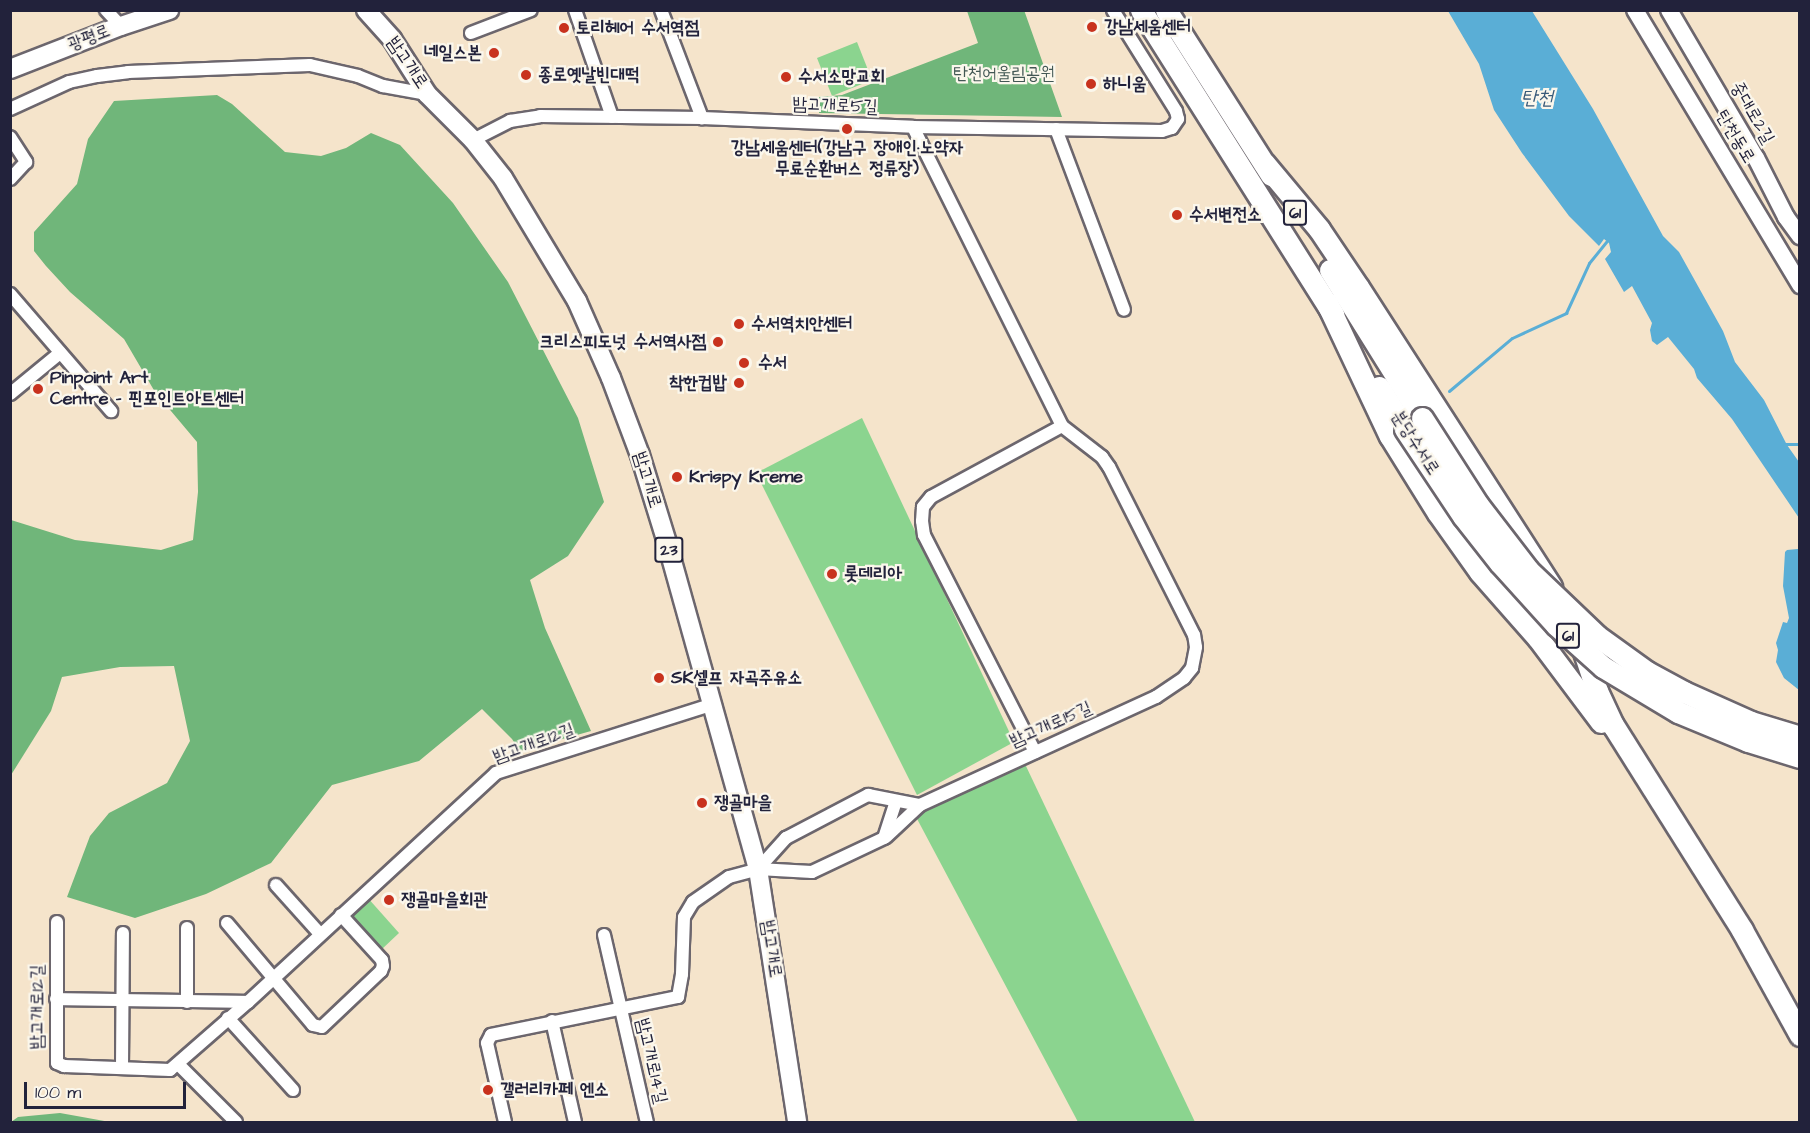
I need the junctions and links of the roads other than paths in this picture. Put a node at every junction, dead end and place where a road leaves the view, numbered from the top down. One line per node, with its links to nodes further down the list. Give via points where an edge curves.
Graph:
1 (106, 10): 13 (street)
2 (169, 10): 13 (main road, 광평로)
3 (366, 10): 12 (main road, 밤고개로 / 23)
4 (531, 10): 14 (street)
5 (575, 10): 18 (street)
6 (662, 10): 19 (street)
7 (1113, 10): 21 (street, 밤고개로5길, via 1178,119 1172,128 1162,131)
8 (1142, 10): 34 (highway, 분당수서로 / 61)
9 (1166, 10): 24 (highway, 분당수서로 / 61)
10 (1635, 10): 27 (street, 탄천동로)
11 (1669, 10): 26 (street, 중대로2길)
12 (377, 18): 16 (main road, 밤고개로 / 23)
13 (121, 26): 15 (main road, 광평로)
14 (471, 33)
15 (10, 69)
16 (427, 94): 17 (street, via 310,65 108,75 69,82); 23 (main road, 밤고개로 / 23)
17 (10, 109)
18 (612, 117): 19 (street, 밤고개로5길); 23 (street, 밤고개로5길, via 540,116 510,121)
19 (702, 118): 20 (street, 밤고개로5길)
20 (913, 127): 21 (street, 밤고개로5길); 33 (street)
21 (1056, 129): 29 (street)
22 (10, 137): 25 (street, via 26,162)
23 (473, 140): 35 (main road, 밤고개로 / 23, via 528,216 595,339 640,455)
24 (1264, 163): 34 (highway, 분당수서로 / 61); 59 (highway, via 1319,229 1352,277 1562,604 1578,634 1613,725 1742,930)
25 (10, 179)
26 (1800, 236)
27 (1800, 285)
28 (10, 294): 30 (street)
29 (1124, 310)
30 (60, 352): 31 (street); 32 (street)
31 (10, 394)
32 (111, 411)
33 (1062, 426): 37 (street, via 931,496 923,507 924,535); 37 (street, 밤고개로15길, via 1109,467 1194,635 1196,647 1192,668 1172,687)
34 (1405, 428): 36 (highway, 분당수서로 / 61, bridge, via 1478,505 1528,570 1596,636 1684,692 1751,722); 38 (highway, 분당수서로 / 61, bridge, via 1463,516 1500,563 1556,625 1603,667 1678,712); 60 (highway, via 1438,513 1480,572 1591,707 1714,897)
35 (714, 704): 42 (main road, 밤고개로 / 23); 44 (street, 밤고개로12길, via 496,774)
36 (1800, 737)
37 (1035, 752): 40 (street, 밤고개로15길)
38 (1800, 757)
39 (896, 802): 40 (street); 41 (street); 42 (street, via 868,795 786,838)
40 (920, 805): 41 (street)
41 (884, 838): 42 (street, via 812,872)
42 (758, 869): 56 (street, 밤고개로14길, via 724,879 687,909 678,997); 68 (main road, 밤고개로 / 23)
43 (276, 885): 49 (street)
44 (341, 915): 49 (street, 밤고개로12길); 51 (street, via 382,960 383,966 322,1027 313,1025)
45 (57, 922): 52 (street, 밤고개로12길)
46 (227, 923): 51 (street)
47 (187, 928): 54 (street)
48 (123, 933): 53 (street)
49 (320, 934): 51 (street, 밤고개로12길)
50 (604, 934): 56 (street, 밤고개로14길)
51 (273, 978): 55 (street, 밤고개로12길)
52 (56, 999): 53 (street); 62 (street, 밤고개로12길, via 57,1063)
53 (122, 999): 54 (street); 62 (street)
54 (187, 1002): 55 (street)
55 (248, 1002): 57 (street, 밤고개로12길)
56 (621, 1007): 58 (street, 밤고개로14길); 67 (street, 밤고개로14길)
57 (228, 1018): 61 (street, 밤고개로12길); 63 (street)
58 (552, 1021): 65 (street, 밤고개로14길, via 488,1038); 66 (street)
59 (1800, 1035)
60 (1800, 1044)
61 (178, 1064): 62 (street, 밤고개로12길, via 170,1070); 64 (street)
62 (122, 1068)
63 (293, 1090)
64 (236, 1122)
65 (504, 1122)
66 (575, 1122)
67 (647, 1122)
68 (797, 1122)

